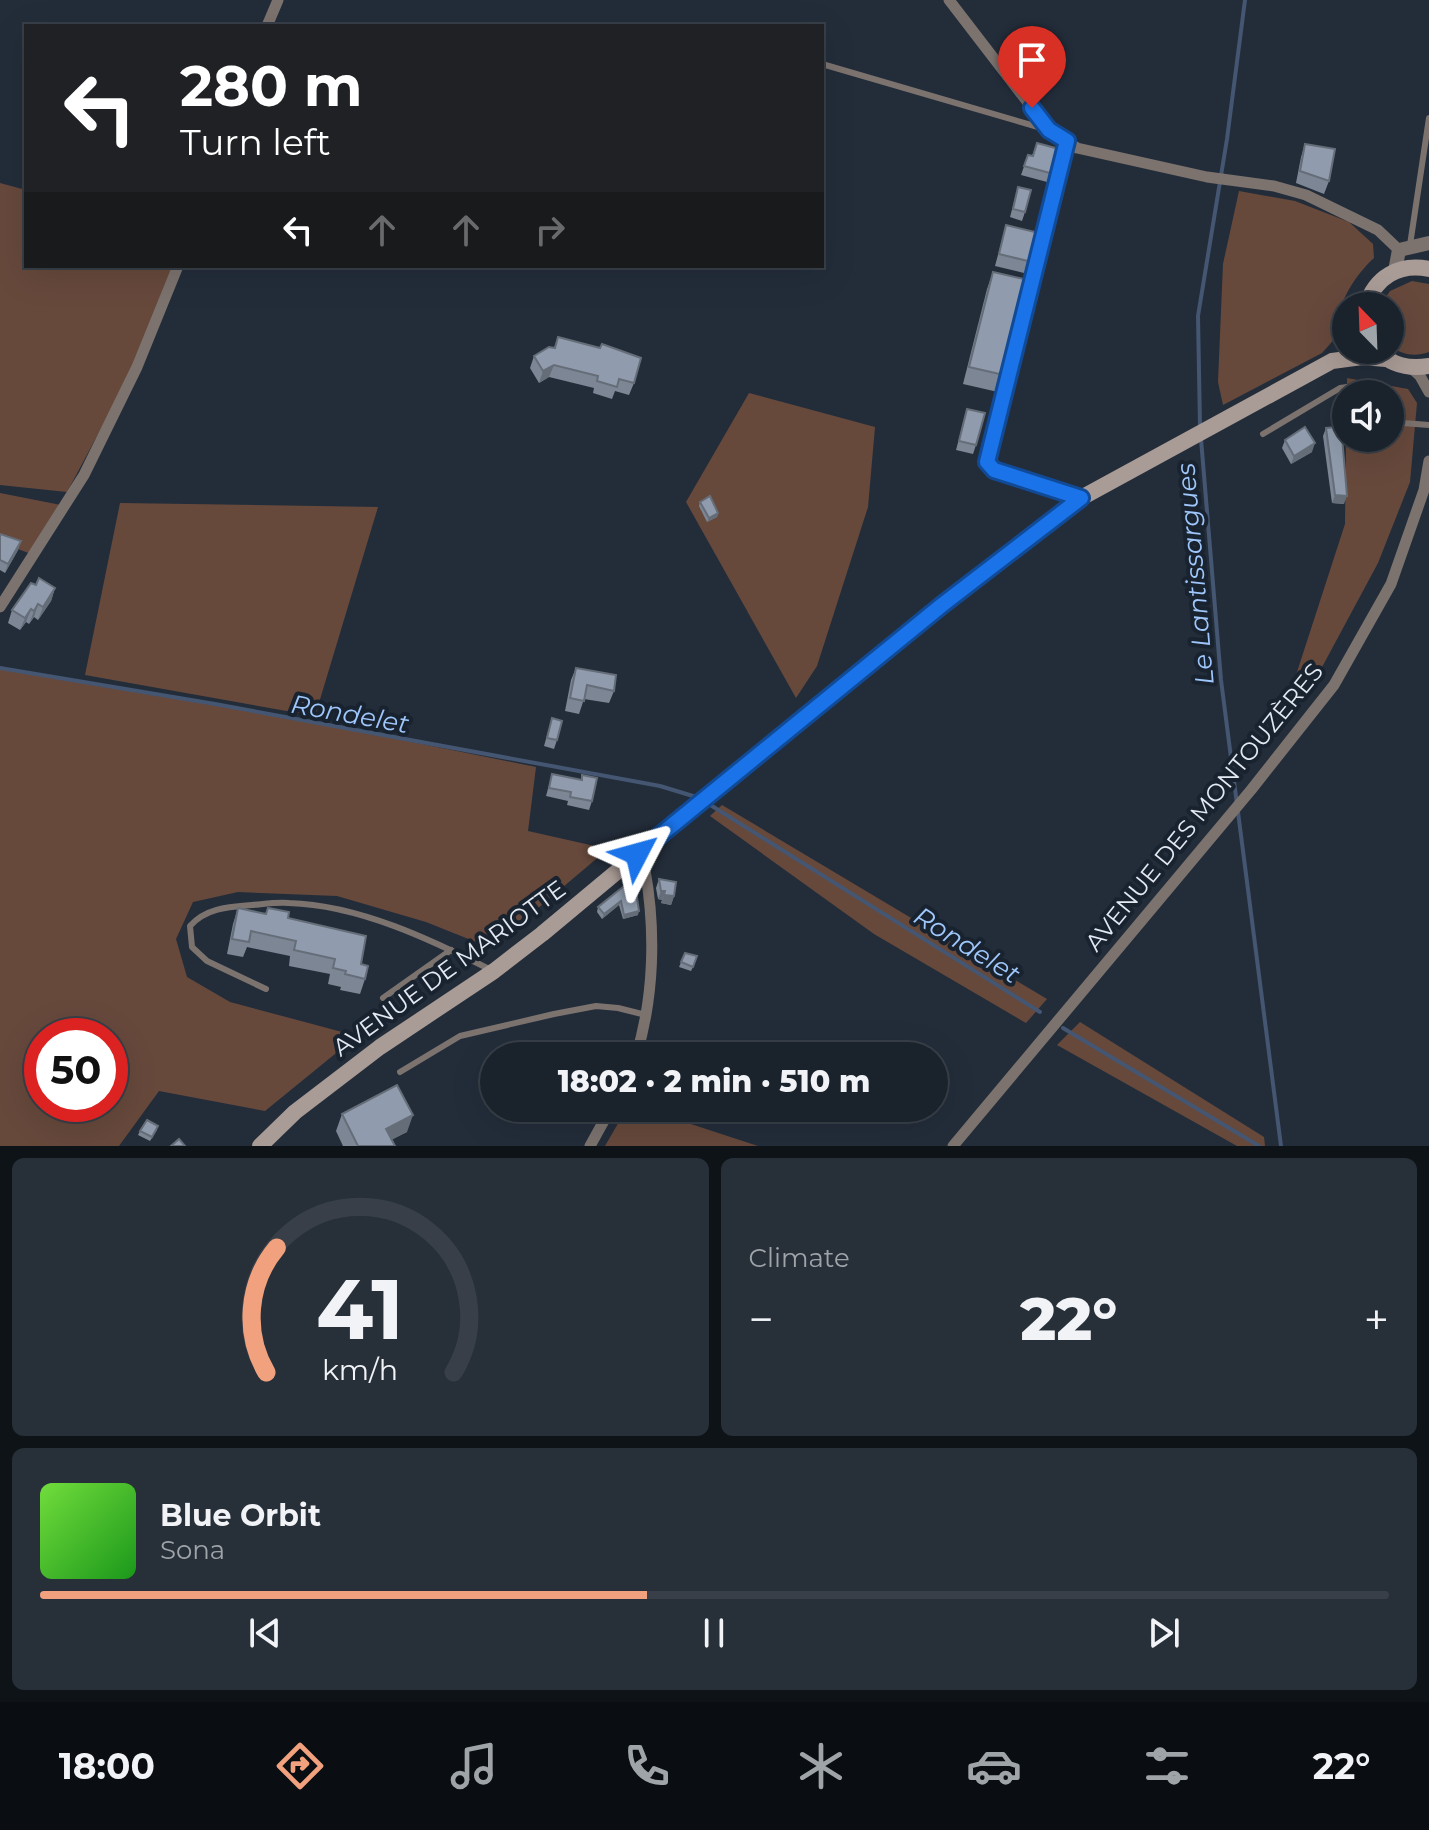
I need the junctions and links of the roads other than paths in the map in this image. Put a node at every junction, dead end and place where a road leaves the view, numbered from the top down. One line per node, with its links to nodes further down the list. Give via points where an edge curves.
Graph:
1 (278, 0): 3 (street)
2 (949, 0): 6 (street)
3 (268, 24)
4 (824, 65): 6 (lane)
5 (1429, 118): 9 (lane)
6 (1049, 130): 7 (street)
7 (1067, 141): 9 (street, via 1077,148 1306,195); 24 (lane, via 987,462 994,470)
8 (1429, 243): 9 (street)
9 (1404, 248): 12 (street)
10 (177, 268): 25 (street, via 84,475)
11 (1429, 269): 12 (main road)
12 (1395, 271): 13 (main road)
13 (1372, 292)
14 (1332, 361): 24 (main road, AVENUE DE MARIOTTE)
15 (1402, 364): 17 (main road, AVENUE DE MARIOTTE)
16 (1429, 366): 17 (main road)
17 (1411, 368): 18 (street)
18 (1429, 392)
19 (1332, 393): 22 (lane)
20 (1404, 423): 21 (lane)
21 (1429, 425)
22 (1263, 434)
23 (1429, 461): 37 (street, AVENUE DES MONTOUZÈRES, via 1391,584 1334,685)
24 (1081, 498): 28 (main road, AVENUE DE MARIOTTE)
25 (0, 607)
26 (645, 870): 31 (street, via 651,960)
27 (451, 950): 28 (lane); 29 (lane, via 391,924 289,903 218,909 190,926 192,947 207,961); 30 (lane)
28 (494, 971): 35 (main road, AVENUE DE MARIOTTE, via 380,1047)
29 (266, 989)
30 (383, 998)
31 (646, 1015): 32 (street); 33 (lane, via 596,1006 554,1014 460,1036)
32 (639, 1042)
33 (400, 1072)
34 (603, 1122): 36 (street)
35 (260, 1146)
36 (590, 1146)
37 (953, 1146)

